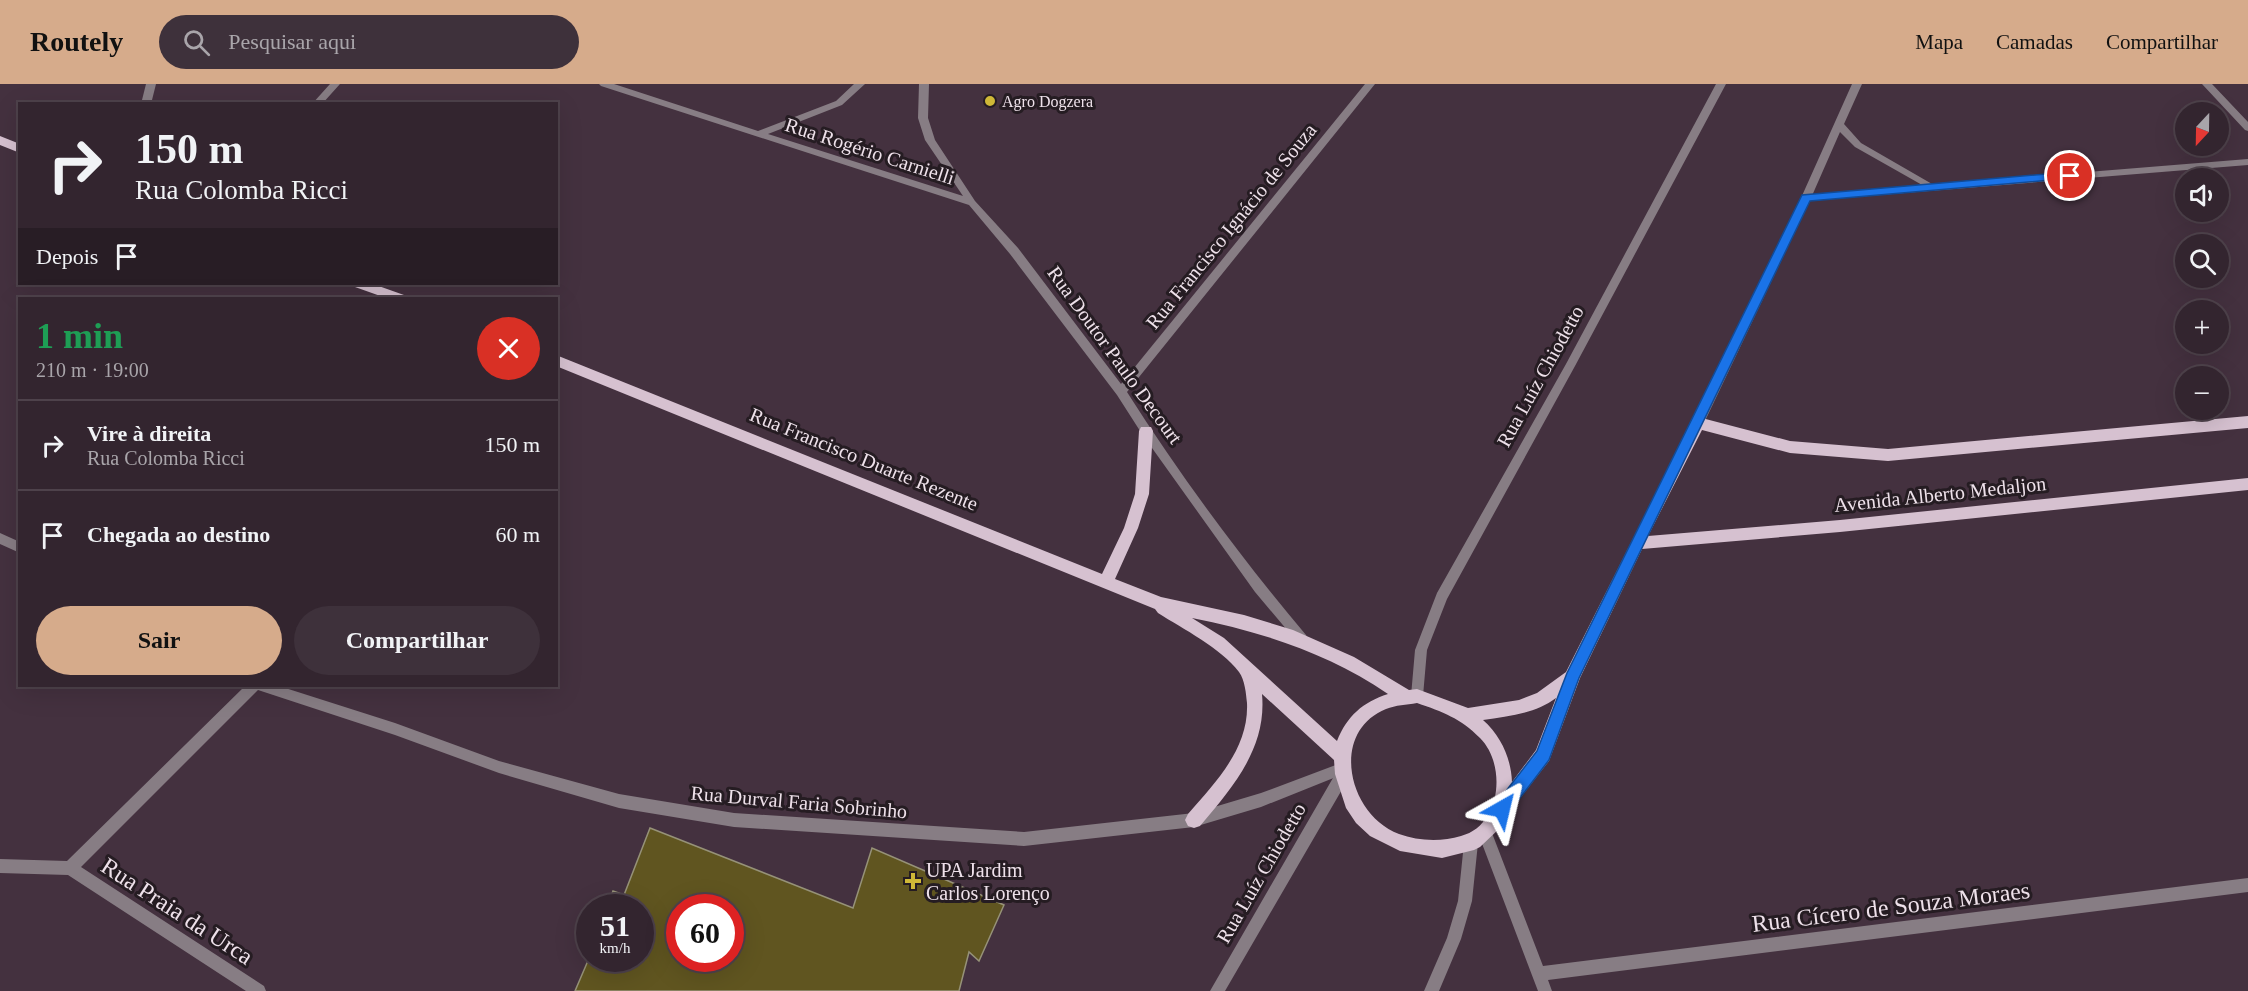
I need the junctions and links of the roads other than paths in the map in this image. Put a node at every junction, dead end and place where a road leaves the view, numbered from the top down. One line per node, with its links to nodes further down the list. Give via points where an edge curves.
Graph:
1 (151, 84): 10 (street)
2 (335, 84): 11 (street)
3 (604, 84): 14 (street, Rua Rogério Carnielli)
4 (860, 84): 14 (street, Rua Rogério Carnielli, via 839,103)
5 (924, 84): 20 (street, Rua Doutor Paulo Decourt, via 923,118 930,140)
6 (1370, 84): 24 (street, Rua Francisco Ignácio de Souza)
7 (1721, 84): 39 (street, Rua Luíz Chiodetto, via 1441,597 1421,650)
8 (1857, 84): 12 (street)
9 (2207, 84): 13 (street)
10 (146, 102)
11 (318, 102)
12 (1838, 124): 18 (street, via 1858,145); 19 (street)
13 (2248, 128)
14 (758, 134): 20 (street, Rua Rogério Carnielli)
15 (0, 140): 16 (main road)
16 (18, 147)
17 (2248, 162): 18 (street)
18 (1934, 188): 19 (street)
19 (1806, 198): 26 (street)
20 (972, 203): 24 (street, Rua Doutor Paulo Decourt, via 1014,251)
21 (363, 285): 22 (main road)
22 (396, 297)
23 (558, 361): 32 (main road, Rua Francisco Duarte Rezente)
24 (1121, 392): 27 (street, Rua Doutor Paulo Decourt)
25 (2248, 422): 26 (main road, via 1888,455 1790,447)
26 (1698, 423): 30 (main road)
27 (1146, 431): 32 (main road, via 1142,494); 34 (street, Rua Doutor Paulo Decourt, via 1259,588)
28 (2248, 484): 30 (main road, Avenida Alberto Medaljon)
29 (0, 538): 31 (street)
30 (1637, 543): 36 (main road)
31 (18, 547)
32 (1106, 581): 33 (main road, Rua Francisco Duarte Rezente)
33 (1153, 601): 34 (main road, Rua Francisco Duarte Rezente); 35 (main road, Rua Francisco Duarte Rezente, via 1218,643)
34 (1302, 639): 39 (main road, Rua Francisco Duarte Rezente)
35 (1247, 670): 41 (main road, Rua Francisco Duarte Rezente); 43 (main road, via 1254,686 1255,709 1245,754)
36 (1572, 677): 40 (main road, via 1542,699); 42 (main road, via 1543,755)
37 (252, 687): 47 (street)
38 (265, 687): 43 (street, Rua Durval Faria Sobrinho, via 510,770 619,801 734,820 1024,839)
39 (1412, 696): 40 (main road, via 1454,705); 41 (main road, via 1382,702 1362,714 1348,733)
40 (1469, 715): 42 (main road, via 1489,735 1503,758 1507,785)
41 (1341, 767): 43 (street, Rua Durval Faria Sobrinho, via 1261,800); 45 (main road, via 1351,802 1368,823 1391,840 1418,849 1445,851); 51 (street, Rua Luíz Chiodetto)
42 (1502, 809): 44 (main road)
43 (1194, 819)
44 (1485, 833): 45 (main road); 49 (street)
45 (1471, 843): 52 (street, via 1465,901 1454,939)
46 (0, 866): 47 (street)
47 (70, 868): 50 (street, Rua Praia da Urca)
48 (2248, 885): 49 (street, Rua Cícero de Souza Moraes)
49 (1539, 974): 53 (street)
50 (258, 991)
51 (1216, 991)
52 (1431, 991)
53 (1545, 991)

